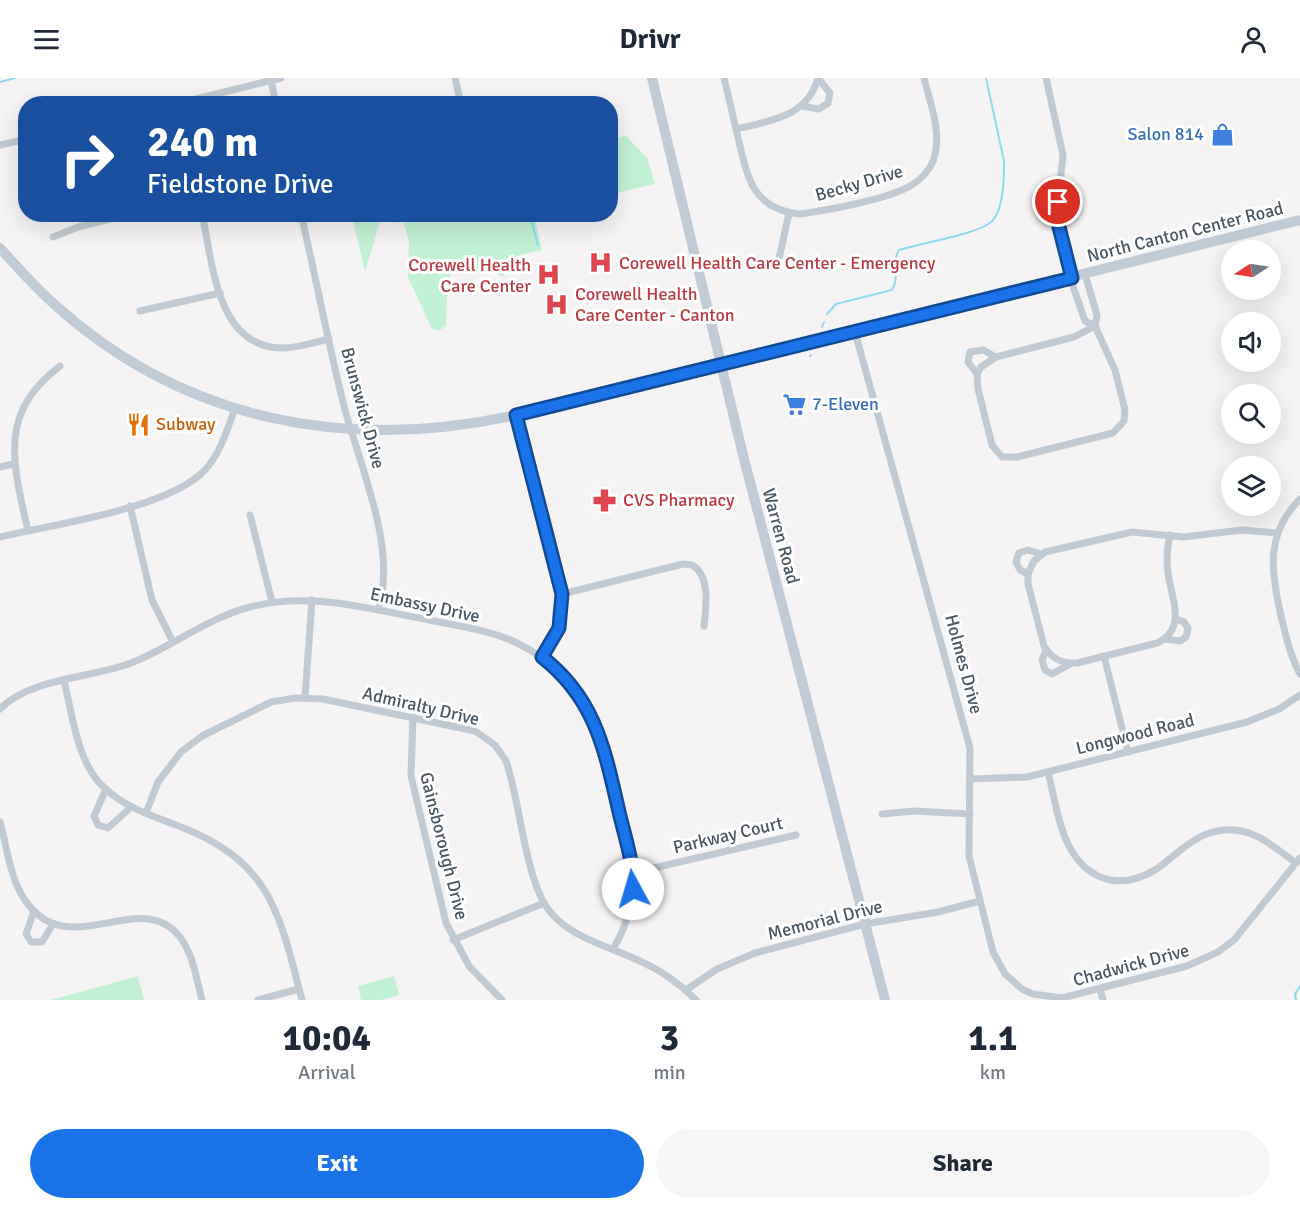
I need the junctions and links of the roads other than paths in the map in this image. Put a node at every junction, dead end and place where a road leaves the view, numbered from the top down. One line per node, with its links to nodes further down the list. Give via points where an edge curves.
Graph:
1 (280, 78): 8 (street)
2 (455, 78): 11 (street)
3 (652, 78): 32 (main road, Warren Road)
4 (724, 78): 13 (street)
5 (818, 78): 12 (street); 12 (street, via 830,93 828,103 819,109)
6 (924, 78): 16 (street, Becky Drive, via 937,139 930,166 917,181 898,192 812,213)
7 (1046, 78): 25 (street, via 1063,155 1058,222)
8 (271, 80): 9 (street); 10 (street)
9 (206, 96)
10 (274, 96)
11 (459, 96)
12 (801, 106): 13 (street, via 784,117)
13 (736, 129): 16 (street, via 753,187 768,204)
14 (18, 141): 15 (street)
15 (0, 145)
16 (789, 213): 23 (street)
17 (1300, 220): 24 (main road, North Canton Center Road)
18 (98, 222): 21 (street)
19 (204, 222): 26 (street)
20 (303, 222): 30 (street, Brunswick Drive)
21 (53, 237)
22 (0, 248): 35 (main road, North Canton Center Road, via 54,304 100,340 156,375)
23 (777, 268)
24 (1085, 274): 25 (main road, North Canton Center Road); 28 (street, via 1097,315)
25 (1071, 278): 28 (street, via 1085,321); 29 (main road, North Canton Center Road)
26 (220, 293): 27 (street); 30 (street, via 233,324 258,343 286,348)
27 (140, 311)
28 (1095, 326): 31 (street, via 1062,341); 34 (street, via 1110,355 1125,410 1123,425 1113,433 1017,457 1002,457 992,445)
29 (855, 332): 32 (main road, North Canton Center Road); 69 (street, Holmes Drive, via 970,748)
30 (329, 339): 37 (street, Brunswick Drive)
31 (996, 357): 34 (street); 34 (street, via 983,350 970,352 968,362)
32 (721, 365): 36 (main road, North Canton Center Road); 83 (main road, Warren Road)
33 (60, 366): 38 (street, via 35,381 16,403 8,437)
34 (977, 374)
35 (235, 408): 37 (main road, North Canton Center Road, via 290,422); 41 (street, via 219,450 200,475 171,493)
36 (516, 415): 37 (main road, North Canton Center Road, via 431,430); 49 (street)
37 (353, 430): 52 (street, Brunswick Drive, via 384,558 385,585)
38 (13, 464): 39 (street); 43 (street)
39 (0, 467)
40 (1300, 499): 44 (street)
41 (130, 506): 43 (street); 56 (street, via 152,600)
42 (250, 515): 51 (street)
43 (28, 531): 46 (street)
44 (1277, 533): 45 (street, via 1242,530); 61 (street, via 1272,559 1274,585)
45 (1170, 535): 47 (street, via 1125,533); 53 (street, via 1167,565)
46 (0, 537)
47 (1041, 554): 48 (street); 48 (street, via 1028,550 1019,553 1016,562)
48 (1028, 574): 57 (street)
49 (562, 594): 54 (street, via 692,565 701,573 706,599); 59 (street, via 559,628)
50 (312, 600): 51 (street, Embassy Drive); 52 (street, Embassy Drive); 64 (street)
51 (272, 602): 56 (street, Embassy Drive, via 231,613)
52 (378, 610): 59 (street, Embassy Drive, via 492,634)
53 (1176, 619): 55 (street); 55 (street, via 1188,628 1186,637 1180,641)
54 (704, 627)
55 (1165, 639): 58 (street)
56 (173, 642): 62 (street, Embassy Drive, via 130,663)
57 (1046, 651): 60 (street, via 1060,661); 60 (street, via 1042,660 1045,670 1052,674)
58 (1104, 656): 60 (street); 67 (street)
59 (542, 657): 78 (street, Embassy Drive, via 575,689 597,727)
60 (1072, 663)
61 (1300, 674)
62 (64, 681): 65 (street, Embassy Drive, via 18,694); 70 (street, via 83,753 92,773)
63 (1300, 695): 67 (street, Longwood Road, via 1259,718)
64 (305, 697): 66 (street, Admiralty Drive); 72 (street, Admiralty Drive, via 259,707 191,744 162,774)
65 (0, 709)
66 (413, 717): 80 (street, Admiralty Drive, via 476,731 501,752); 84 (street, Gainsborough Drive, via 411,776)
67 (1128, 752): 68 (street, Longwood Road)
68 (1048, 771): 69 (street, Longwood Road, via 1013,779); 77 (street, via 1070,850 1084,867 1104,878 1121,881 1144,876 1196,838 1224,830 1256,836)
69 (971, 779): 74 (street, Holmes Drive)
70 (106, 789): 71 (street); 71 (street, via 94,816 98,825 108,828)
71 (131, 807): 72 (street)
72 (146, 813): 86 (street, via 211,840 253,874 279,916)
73 (882, 814): 74 (street)
74 (970, 814): 79 (street, Holmes Drive, via 969,856)
75 (0, 822): 81 (street, via 16,883)
76 (796, 835): 78 (street, Parkway Court)
77 (1298, 861): 87 (street, Chadwick Drive, via 1246,928 1218,952 1187,966)
78 (633, 873): 85 (street, Embassy Drive, via 630,911)
79 (980, 901): 83 (street, Memorial Drive); 89 (street, Holmes Drive, via 999,965)
80 (543, 903): 84 (street); 85 (street, Admiralty Drive, via 568,928)
81 (34, 911): 82 (street); 82 (street, via 26,934 31,942 42,942)
82 (53, 924): 90 (street, via 72,929 138,918 159,922 183,942)
83 (865, 924): 88 (street, Memorial Drive, via 742,957); 95 (main road, Warren Road)
84 (453, 940): 93 (street, Gainsborough Drive, via 476,975)
85 (613, 949): 88 (street, Admiralty Drive, via 657,969)
86 (299, 989): 91 (street); 92 (street)
87 (1100, 989): 89 (street, Chadwick Drive, via 1062,998); 96 (street)
88 (686, 990): 94 (street, Admiralty Drive)
89 (1031, 997)
90 (202, 1000)
91 (258, 1000)
92 (302, 1000)
93 (502, 1000)
94 (696, 1000)
95 (885, 1000)
96 (1103, 1000)

